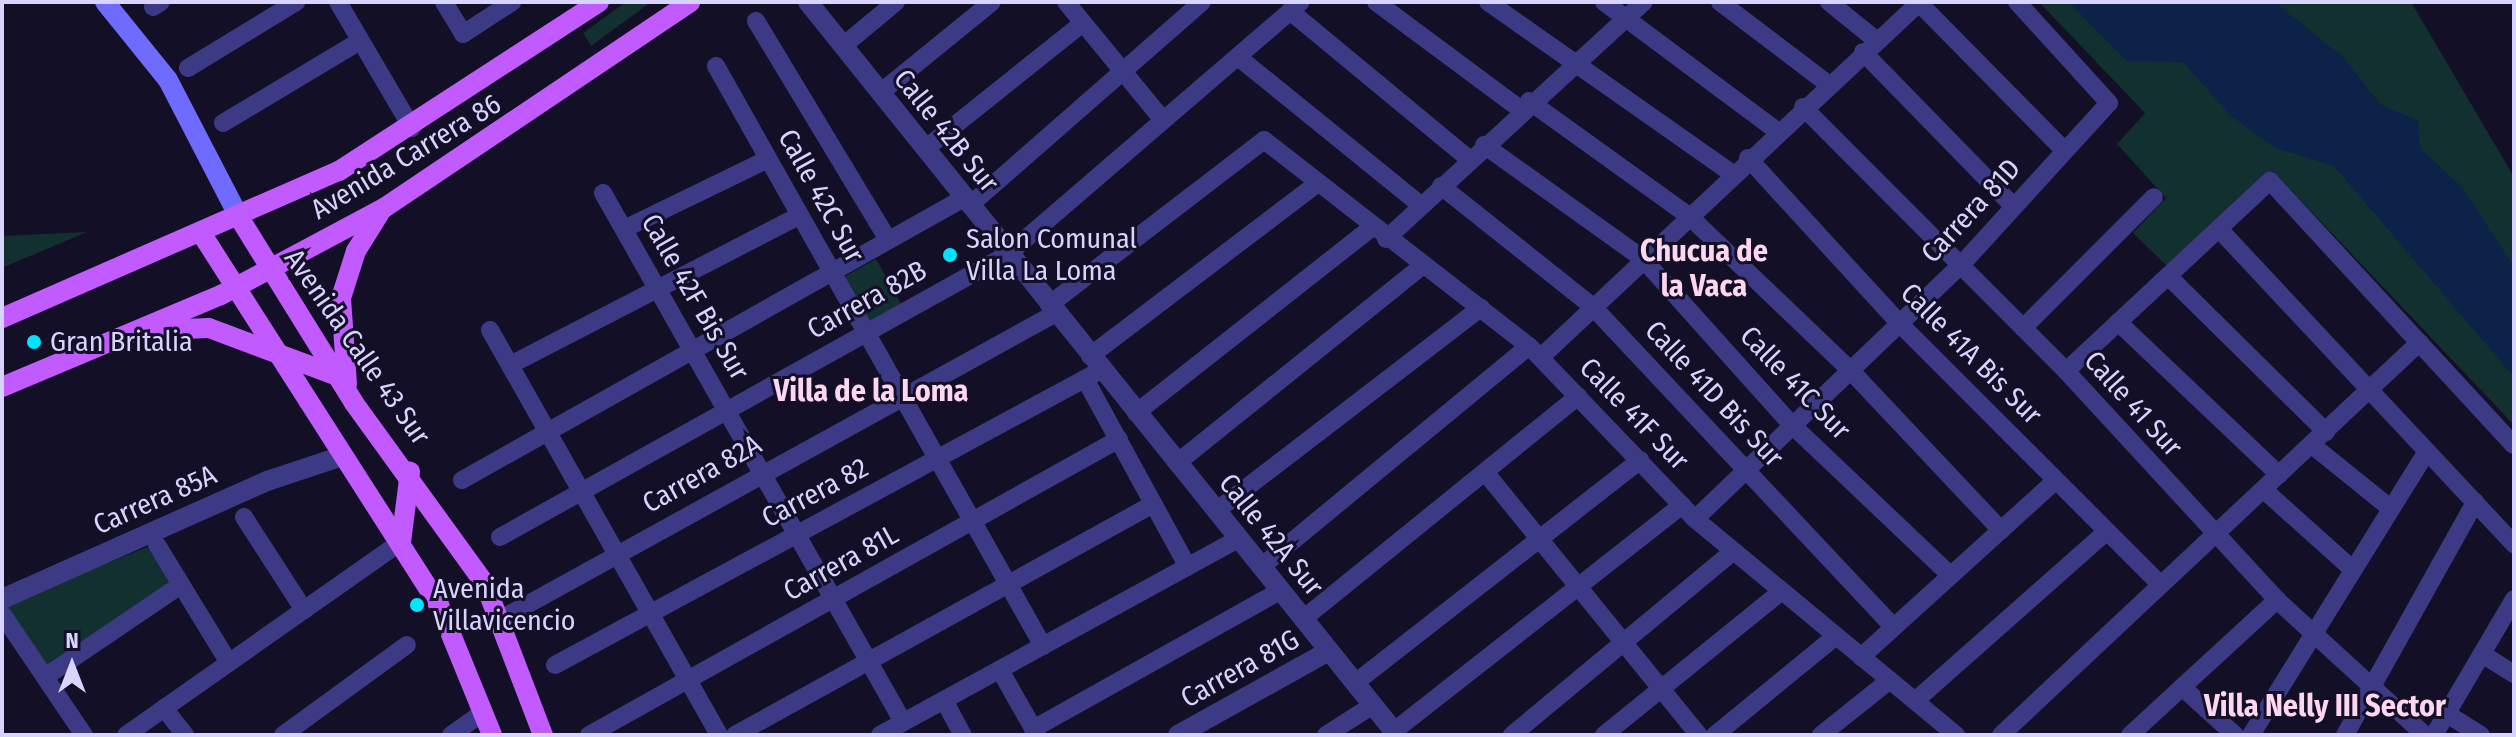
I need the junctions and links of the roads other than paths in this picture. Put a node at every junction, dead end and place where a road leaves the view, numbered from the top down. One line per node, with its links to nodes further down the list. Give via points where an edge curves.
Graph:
1 (105, 2): 58 (main road, Avenida Calle 43 Sur, via 168,80)
2 (296, 2): 30 (street)
3 (338, 2): 24 (street)
4 (444, 2): 5 (street, via 463,34)
5 (512, 2)
6 (599, 2): 38 (main road, Avenida Carrera 86)
7 (690, 2): 55 (main road, Avenida Carrera 86)
8 (808, 2): 25 (street, Calle 42B Sur)
9 (896, 2): 25 (street)
10 (992, 2): 33 (street)
11 (1202, 2): 31 (street)
12 (1376, 2): 34 (street)
13 (1488, 2): 29 (street)
14 (1604, 2): 22 (street)
15 (1644, 2): 22 (street)
16 (1720, 2): 32 (street)
17 (1829, 2): 26 (street)
18 (1919, 2): 26 (street); 43 (street)
19 (2017, 2): 43 (street, Carrera 81D, via 2109,103)
20 (1296, 7): 27 (street, Carrera 82B); 46 (street)
21 (1078, 10): 31 (street); 42 (street)
22 (1627, 18): 29 (street); 39 (street)
23 (756, 21): 63 (street)
24 (360, 41): 37 (street); 38 (street)
25 (843, 46): 33 (street, Calle 42B Sur)
26 (1870, 46): 32 (street); 54 (street)
27 (1238, 57): 36 (street, Carrera 82B); 53 (street)
28 (716, 66): 45 (street, Calle 42C Sur)
29 (1571, 66): 34 (street); 47 (street)
30 (188, 68)
31 (1123, 71): 36 (street); 52 (street)
32 (1828, 84): 35 (street)
33 (880, 93): 42 (street, Calle 42B Sur)
34 (1525, 105): 41 (street); 57 (street)
35 (1803, 107): 39 (street); 67 (street, Calle 41 Sur)
36 (1163, 120): 64 (street, Carrera 82B)
37 (223, 123)
38 (412, 128): 58 (main road, Avenida Carrera 86)
39 (1777, 131): 44 (street)
40 (1264, 140): 48 (street, Calle 41F Sur); 75 (street, Carrera 82A)
41 (1484, 145): 46 (street); 65 (street, Calle 41C Sur)
42 (925, 149): 52 (street, Calle 42B Sur)
43 (2065, 151): 54 (street, Carrera 81D)
44 (1748, 158): 47 (street); 78 (street, Calle 41A Bis Sur)
45 (768, 159): 56 (street, Calle 42C Sur); 59 (street)
46 (1469, 159): 49 (street)
47 (1733, 174): 57 (street)
48 (1315, 185): 61 (street, Calle 41F Sur); 88 (street, Carrera 82)
49 (1441, 186): 53 (street); 73 (street, Calle 41D Bis Sur)
50 (603, 193): 59 (street, Calle 42F Bis Sur)
51 (2154, 197): 79 (street)
52 (967, 202): 63 (street); 64 (street, Calle 42B Sur)
53 (1421, 205): 61 (street)
54 (2014, 207): 67 (street, Carrera 81D)
55 (384, 208): 68 (main road, Avenida Carrera 86); 96 (main road, via 356,251 341,298 340,350)
56 (800, 215): 69 (street, Calle 42C Sur); 71 (street)
57 (1689, 216): 65 (street); 89 (street)
58 (240, 219): 62 (main road, Avenida Carrera 86); 68 (main road, Avenida Calle 43 Sur)
59 (624, 229): 71 (street, Calle 42F Bis Sur)
60 (2219, 229): 70 (street); 83 (street, via 2270,181); 93 (street)
61 (1379, 234): 66 (street, Calle 41F Sur); 98 (street)
62 (203, 236): 72 (main road); 76 (main road, Avenida Carrera 86)
63 (888, 240): 69 (street)
64 (1008, 254): 75 (street, Calle 42B Sur); 81 (street, Carrera 82B)
65 (1643, 259): 73 (street); 99 (street, Calle 41C Sur)
66 (1423, 265): 74 (street, Calle 41F Sur); 108 (street)
67 (1961, 265): 78 (street, Carrera 81D); 79 (street, Calle 41 Sur)
68 (267, 271): 72 (main road, Avenida Carrera 86); 91 (main road, Avenida Calle 43 Sur)
69 (832, 271): 81 (street, Calle 42C Sur); 84 (street)
70 (2168, 276): 77 (street); 102 (street)
71 (657, 286): 84 (street, Calle 42F Bis Sur); 87 (street)
72 (236, 287): 82 (main road, Avenida Carrera 86); 86 (main road)
73 (1593, 307): 85 (street); 109 (street, Calle 41D Bis Sur)
74 (1481, 308): 85 (street, Calle 41F Sur); 122 (street)
75 (1052, 309): 88 (street, Calle 42B Sur); 94 (street, Carrera 82A)
76 (2, 318)
77 (2118, 322): 90 (street); 113 (street)
78 (1900, 324): 89 (street, Carrera 81D); 115 (street, Calle 41A Bis Sur)
79 (2023, 328): 90 (street, Calle 41 Sur)
80 (490, 330): 87 (street)
81 (866, 332): 94 (street, Calle 42C Sur); 97 (street, Carrera 82B)
82 (115, 341): 86 (main road, via 209,328); 92 (main road, Avenida Carrera 86)
83 (2420, 342): 93 (street); 103 (street)
84 (693, 349): 97 (street, Calle 42F Bis Sur); 100 (street)
85 (1535, 352): 95 (street, Calle 41F Sur); 139 (street)
86 (283, 361): 91 (main road); 133 (main road)
87 (510, 365): 100 (street)
88 (1092, 368): 98 (street, Calle 42A Sur); 101 (street, Calle 42B Sur); 106 (street, Carrera 82)
89 (1851, 371): 99 (street, Carrera 81D); 126 (street)
90 (2066, 371): 129 (street, Calle 41 Sur)
91 (335, 375): 96 (main road, Avenida Calle 43 Sur)
92 (2, 387)
93 (2371, 388): 102 (street); 104 (street)
94 (902, 396): 106 (street, Calle 42C Sur); 111 (street, Carrera 82A)
95 (1578, 396): 107 (street, Calle 41F Sur); 112 (street)
96 (354, 403): 110 (main road, Avenida Calle 43 Sur)
97 (727, 409): 111 (street, Calle 42F Bis Sur); 116 (street, Carrera 82B)
98 (1136, 413): 108 (street, Calle 42A Sur)
99 (1792, 425): 109 (street, Carrera 81D); 141 (street, Calle 41C Sur)
100 (547, 430): 114 (street); 116 (street)
101 (1119, 439): 119 (street, Calle 42B Sur); 125 (street, Carrera 81L)
102 (2319, 439): 113 (street); 121 (street)
103 (2514, 445)
104 (2427, 451): 118 (street); 121 (street)
105 (333, 459): 151 (street, Carrera 85A, via 267,481)
106 (937, 459): 125 (street, Calle 42C Sur); 128 (street, Carrera 82)
107 (1640, 460): 120 (street, Calle 41F Sur); 132 (street)
108 (1177, 463): 122 (street, Calle 42A Sur)
109 (1747, 470): 124 (street, Carrera 81D); 156 (street, Calle 41D Bis Sur)
110 (410, 472): 133 (main road); 154 (main road, Avenida Calle 43 Sur)
111 (762, 472): 128 (street, Calle 42F Bis Sur); 137 (street, Carrera 82A)
112 (1485, 472): 132 (street); 155 (street)
113 (2279, 475): 117 (street)
114 (462, 480)
115 (2056, 480): 126 (street); 127 (street, Calle 41A Bis Sur)
116 (580, 490): 130 (street, Carrera 82B); 137 (street)
117 (2264, 490): 129 (street); 140 (street)
118 (2475, 502): 134 (street); 175 (street)
119 (1154, 504): 138 (street, Calle 42B Sur); 143 (street)
120 (1682, 505): 124 (street, Calle 41F Sur); 145 (street)
121 (2390, 508): 140 (street)
122 (1216, 511): 131 (street, Calle 42A Sur)
123 (244, 517): 152 (street)
124 (1695, 519): 136 (street, Calle 41F Sur)
125 (973, 521): 143 (street, Calle 42C Sur); 148 (street, Carrera 81L)
126 (2001, 530): 141 (street)
127 (2107, 531): 142 (street, Calle 41A Bis Sur); 178 (street)
128 (797, 534): 148 (street, Calle 42F Bis Sur); 153 (street, Carrera 82)
129 (2214, 536): 142 (street); 150 (street, Calle 41 Sur)
130 (500, 537)
131 (1238, 539): 138 (street); 139 (street, Calle 42A Sur)
132 (1539, 539): 145 (street); 173 (street)
133 (401, 542): 152 (street); 181 (main road, via 446,618)
134 (2514, 544)
135 (157, 545): 144 (street)
136 (1734, 551): 147 (street, Calle 41F Sur); 159 (street)
137 (616, 554): 153 (street); 154 (street, Carrera 82A)
138 (1188, 567): 161 (street)
139 (1261, 567): 146 (street, Calle 42A Sur)
140 (2352, 569): 157 (street)
141 (1951, 576): 156 (street)
142 (2159, 583): 207 (street)
143 (1008, 584): 161 (street, Calle 42C Sur); 165 (street)
144 (181, 585): 166 (street); 170 (street)
145 (1578, 586): 159 (street); 186 (street)
146 (1280, 591): 155 (street, Calle 42A Sur); 185 (street)
147 (1782, 591): 158 (street, Calle 41F Sur); 176 (street)
148 (834, 598): 165 (street, Calle 42F Bis Sur); 171 (street, Carrera 81L)
149 (2514, 599): 163 (street)
150 (2277, 600): 157 (street, Calle 41 Sur); 174 (street)
151 (3, 607): 170 (street)
152 (304, 610): 166 (street)
153 (650, 613): 167 (street, Carrera 82); 171 (street)
154 (503, 618): 195 (main road, Avenida Calle 43 Sur)
155 (1303, 619): 162 (street, Calle 42A Sur)
156 (1894, 627): 164 (street)
157 (2312, 633): 175 (street, Calle 41 Sur); 210 (street)
158 (1836, 636): 164 (street, Calle 41F Sur); 205 (street)
159 (1624, 643): 176 (street); 202 (street)
160 (407, 645): 192 (street)
161 (1043, 646): 168 (street)
162 (1329, 651): 173 (street, Calle 42A Sur); 184 (street, Carrera 81G)
163 (2482, 654): 169 (street); 182 (street)
164 (1861, 657): 172 (street, Calle 41F Sur)
165 (869, 661): 183 (street, Calle 42F Bis Sur); 198 (street)
166 (229, 663): 180 (street)
167 (555, 665)
168 (1000, 670): 177 (street); 185 (street)
169 (2514, 674)
170 (45, 677): 189 (street)
171 (688, 680): 196 (street, Carrera 81L); 197 (street)
172 (1890, 680): 178 (street, Calle 41F Sur); 206 (street)
173 (1355, 683): 179 (street, Calle 42A Sur)
174 (2182, 687): 208 (street); 209 (street)
175 (2372, 688): 211 (street); 212 (street, Calle 41 Sur)
176 (1662, 689): 203 (street); 204 (street)
177 (944, 700): 183 (street); 199 (street)
178 (1915, 701): 187 (street, Calle 41F Sur)
179 (1373, 705): 186 (street, Calle 42A Sur); 201 (street)
180 (164, 708): 190 (street); 191 (street)
181 (483, 713): 193 (street); 194 (main road)
182 (2447, 714): 213 (street); 214 (street)
183 (903, 722): 188 (street)
184 (1205, 729): 200 (street, Carrera 81G)
185 (1035, 732)
186 (1396, 733)
187 (1947, 733)
188 (884, 734)
189 (84, 735)
190 (126, 735)
191 (185, 735)
192 (283, 735)
193 (451, 735)
194 (492, 735)
195 (543, 735)
196 (589, 735)
197 (719, 735)
198 (735, 735)
199 (963, 735)
200 (1178, 735)
201 (1326, 735)
202 (1512, 735)
203 (1604, 735)
204 (1699, 735)
205 (1715, 735)
206 (1821, 735)
207 (2001, 735)
208 (2130, 735)
209 (2235, 735)
210 (2251, 735)
211 (2345, 735)
212 (2425, 735)
213 (2434, 735)
214 (2481, 735)

